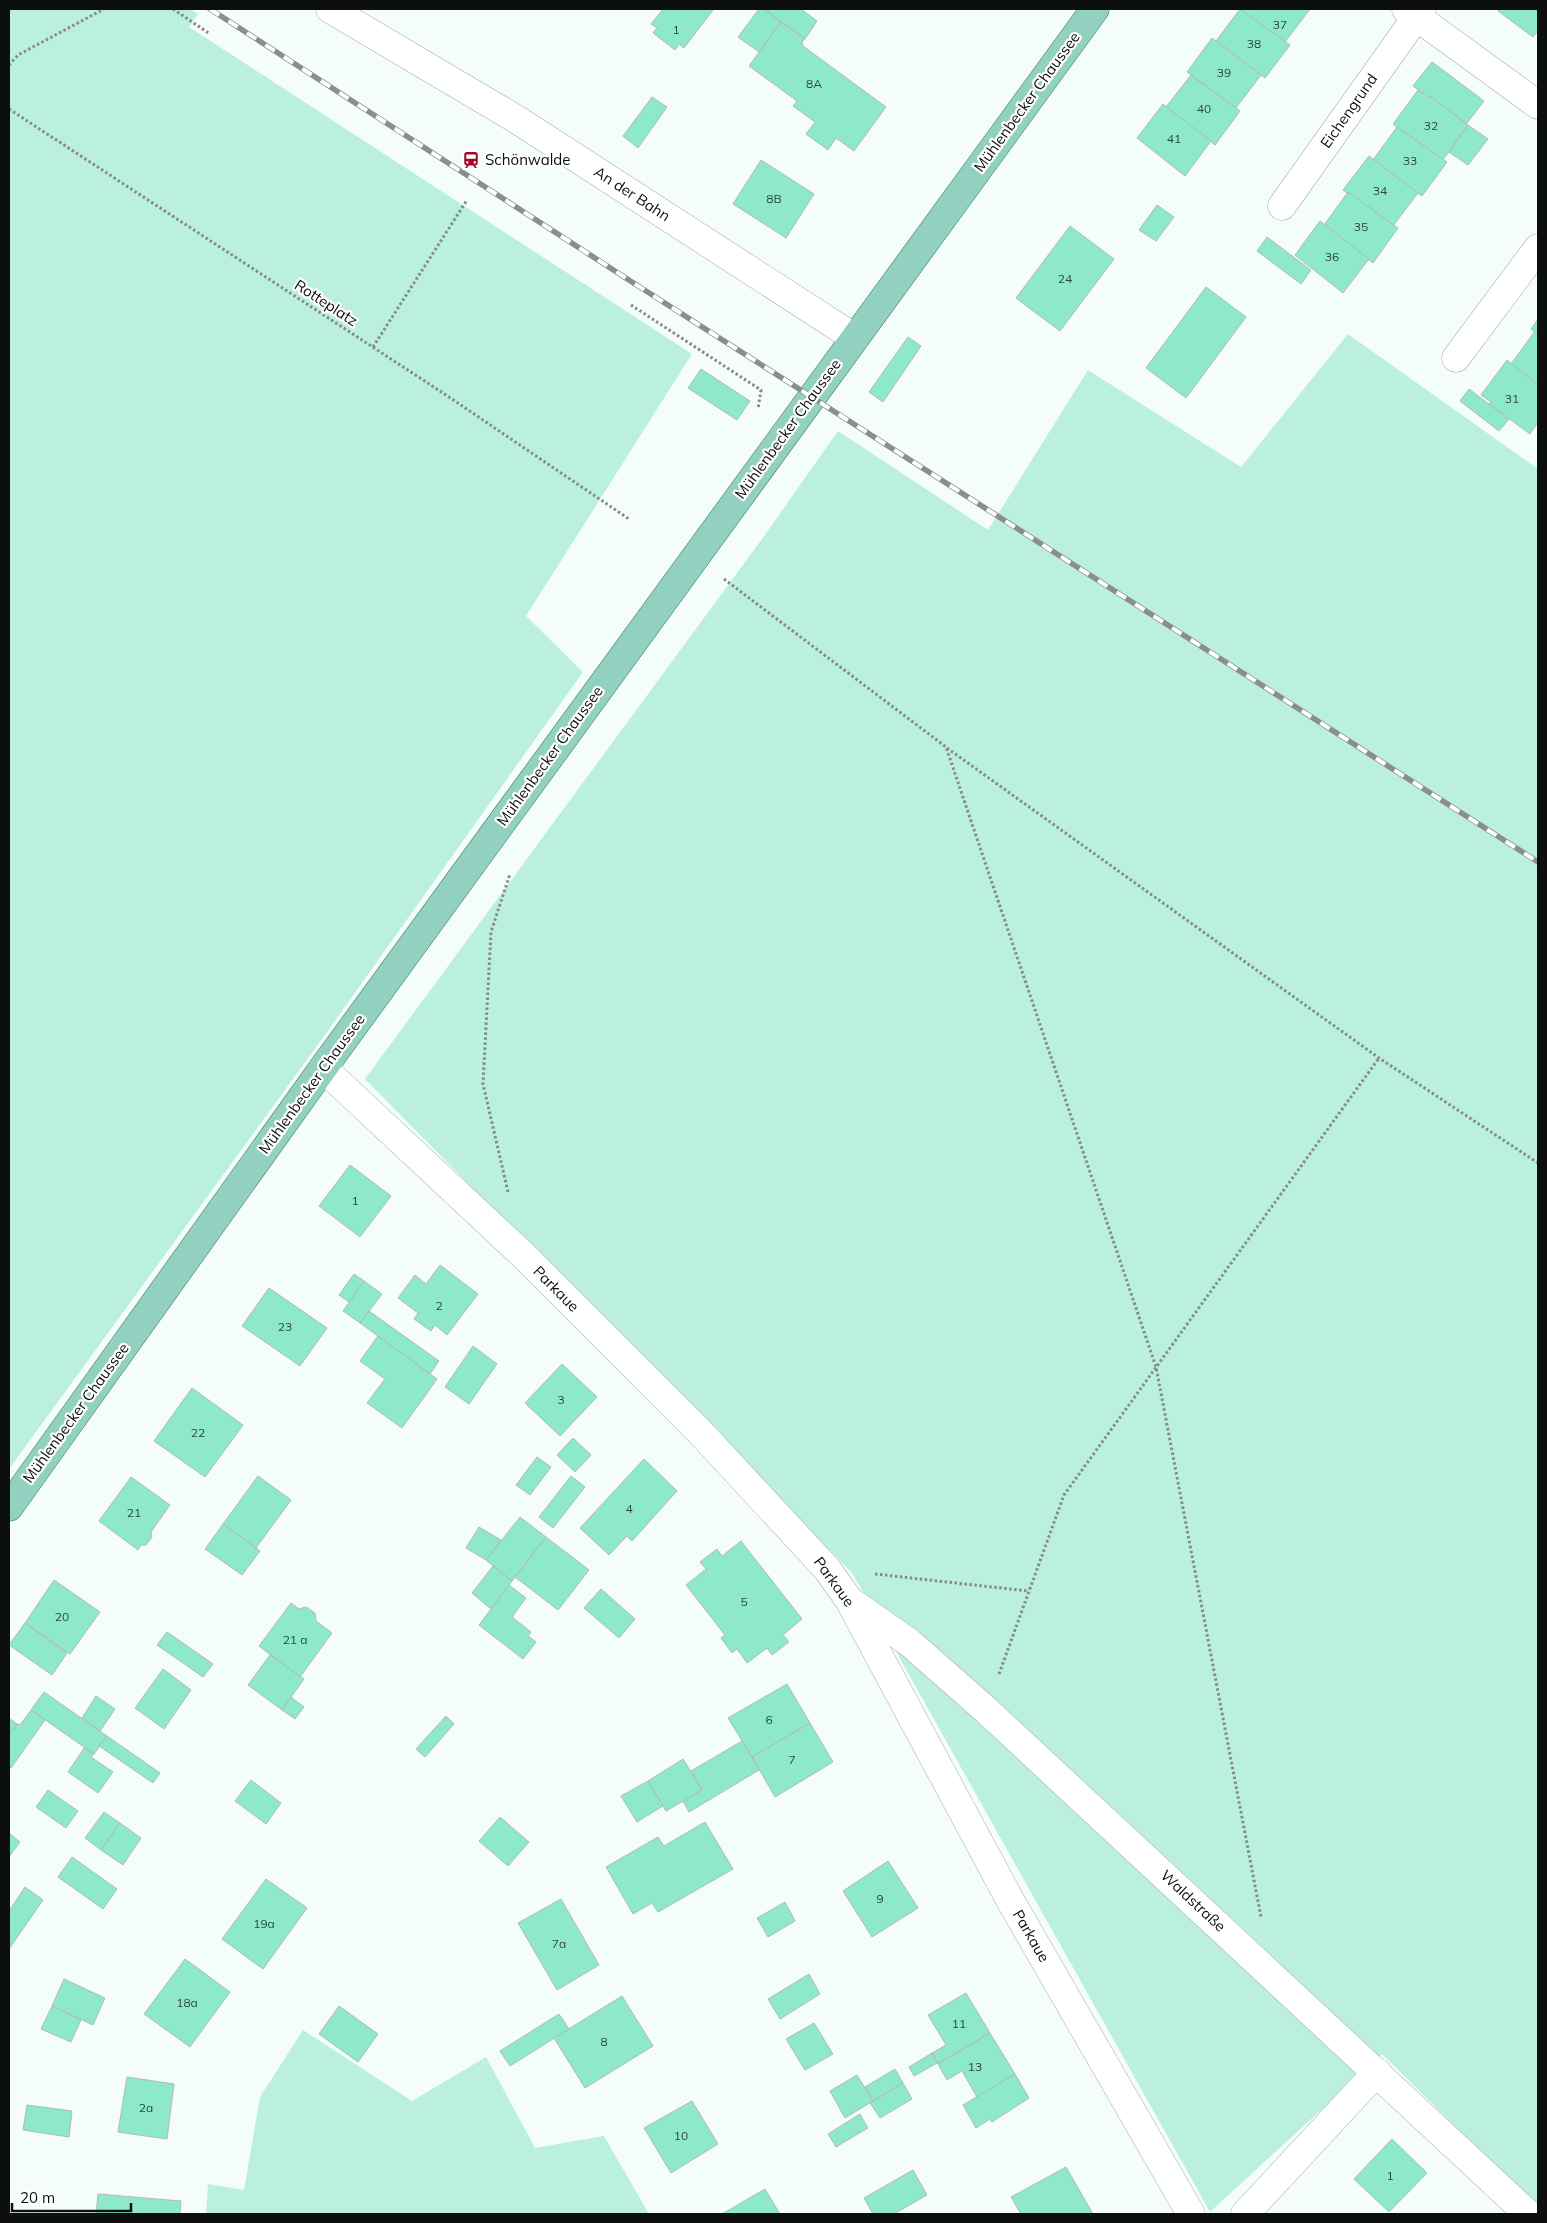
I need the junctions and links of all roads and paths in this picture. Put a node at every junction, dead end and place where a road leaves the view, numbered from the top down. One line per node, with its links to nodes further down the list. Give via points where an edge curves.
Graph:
1 (104, 9): 7 (path, via 18,55)
2 (173, 9): 6 (path)
3 (330, 9): 14 (street, An der Bahn, via 516,119)
4 (1095, 9): 14 (main road, Mühlenbecker Chaussee)
5 (1415, 11): 8 (street, Eichengrund); 11 (street, Eichengrund)
6 (210, 34)
7 (9, 65)
8 (1538, 105)
9 (9, 109): 15 (path, Rotteplatz)
10 (467, 200): 15 (path)
11 (1282, 206)
12 (1538, 248): 16 (street)
13 (631, 305): 17 (path, via 761,390 757,416)
14 (855, 338): 17 (main road, Mühlenbecker Chaussee)
15 (373, 347): 18 (path, Rotteplatz)
16 (1456, 358)
17 (785, 434): 19 (main road, Mühlenbecker Chaussee)
18 (629, 519)
19 (695, 557): 20 (path); 23 (main road, Mühlenbecker Chaussee)
20 (946, 747): 22 (path); 26 (path)
21 (511, 871): 25 (path, via 491,932 483,1084)
22 (1379, 1058): 24 (path); 26 (path)
23 (323, 1068): 27 (main road, Mühlenbecker Chaussee); 28 (street, Parkaue, via 565,1298 700,1432)
24 (1538, 1163)
25 (510, 1198)
26 (1156, 1367): 29 (path, via 1064,1495); 32 (path, via 1265,1939)
27 (9, 1507)
28 (827, 1569): 29 (path); 30 (street, Parkaue)
29 (1028, 1591): 31 (path)
30 (849, 1600): 31 (street, Waldstraße, via 910,1643); 34 (street, Parkaue, via 1010,1900)
31 (986, 1710): 32 (street, Waldstraße)
32 (1263, 1965): 33 (street, Waldstraße)
33 (1377, 2072): 35 (street); 36 (street, Waldstraße)
34 (1191, 2214)
35 (1245, 2214)
36 (1528, 2214)

